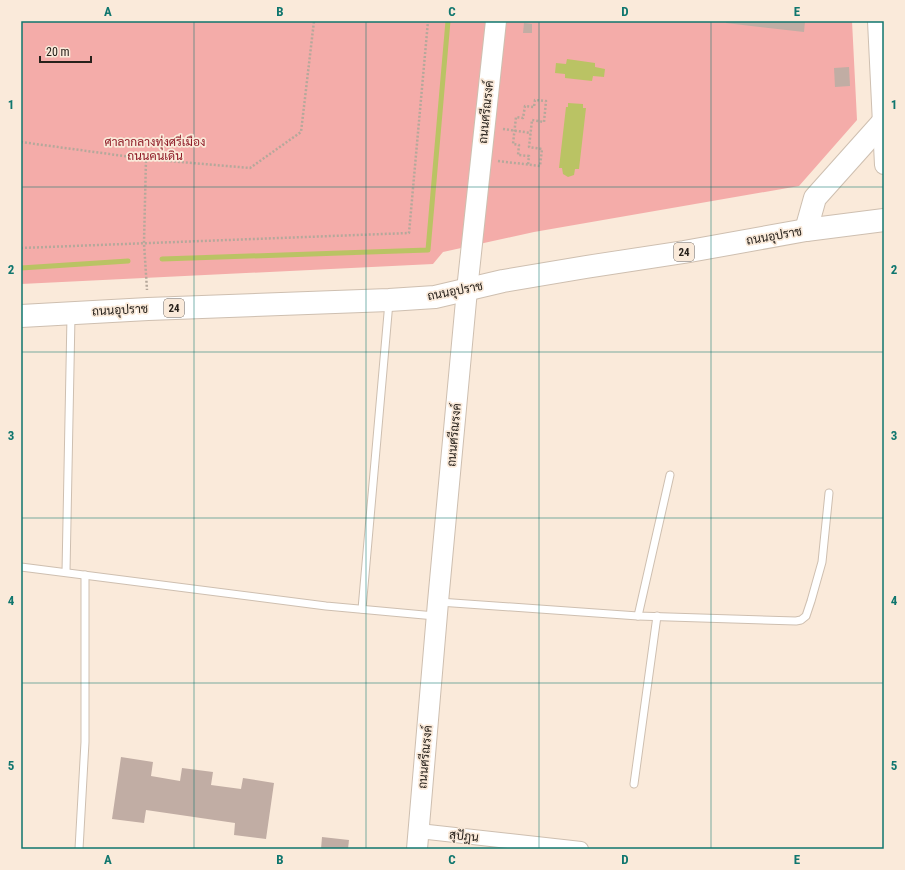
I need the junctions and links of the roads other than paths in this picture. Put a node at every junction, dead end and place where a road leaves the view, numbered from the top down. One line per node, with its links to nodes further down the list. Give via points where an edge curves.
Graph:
1 (496, 21): 7 (main road, ถนนศรีณรงค์)
2 (877, 21): 3 (street)
3 (882, 123): 4 (street); 6 (main road, via 815,198)
4 (884, 165)
5 (884, 220): 6 (main road, ถนนอุปราช / 24)
6 (806, 230): 7 (main road, ถนนอุปราช / 24)
7 (467, 290): 8 (main road, ถนนอุปราช / 24, via 441,296); 17 (main road, ถนนศรีณรงค์)
8 (389, 300): 9 (main road, ถนนอุปราช / 24); 16 (lane)
9 (71, 312): 10 (main road, ถนนอุปราช / 24); 14 (lane)
10 (21, 316)
11 (670, 474): 18 (lane)
12 (829, 493): 19 (lane, via 822,562 806,616 801,620)
13 (21, 567): 14 (lane)
14 (66, 572): 15 (lane)
15 (85, 575): 16 (lane); 22 (lane, via 85,742)
16 (362, 609): 17 (lane)
17 (438, 609): 18 (lane); 21 (main road, ถนนศรีณรงค์)
18 (638, 616): 19 (lane)
19 (657, 616): 20 (lane)
20 (634, 784)
21 (418, 840): 23 (street, สุปัฎน)
22 (79, 849)
23 (581, 849)

